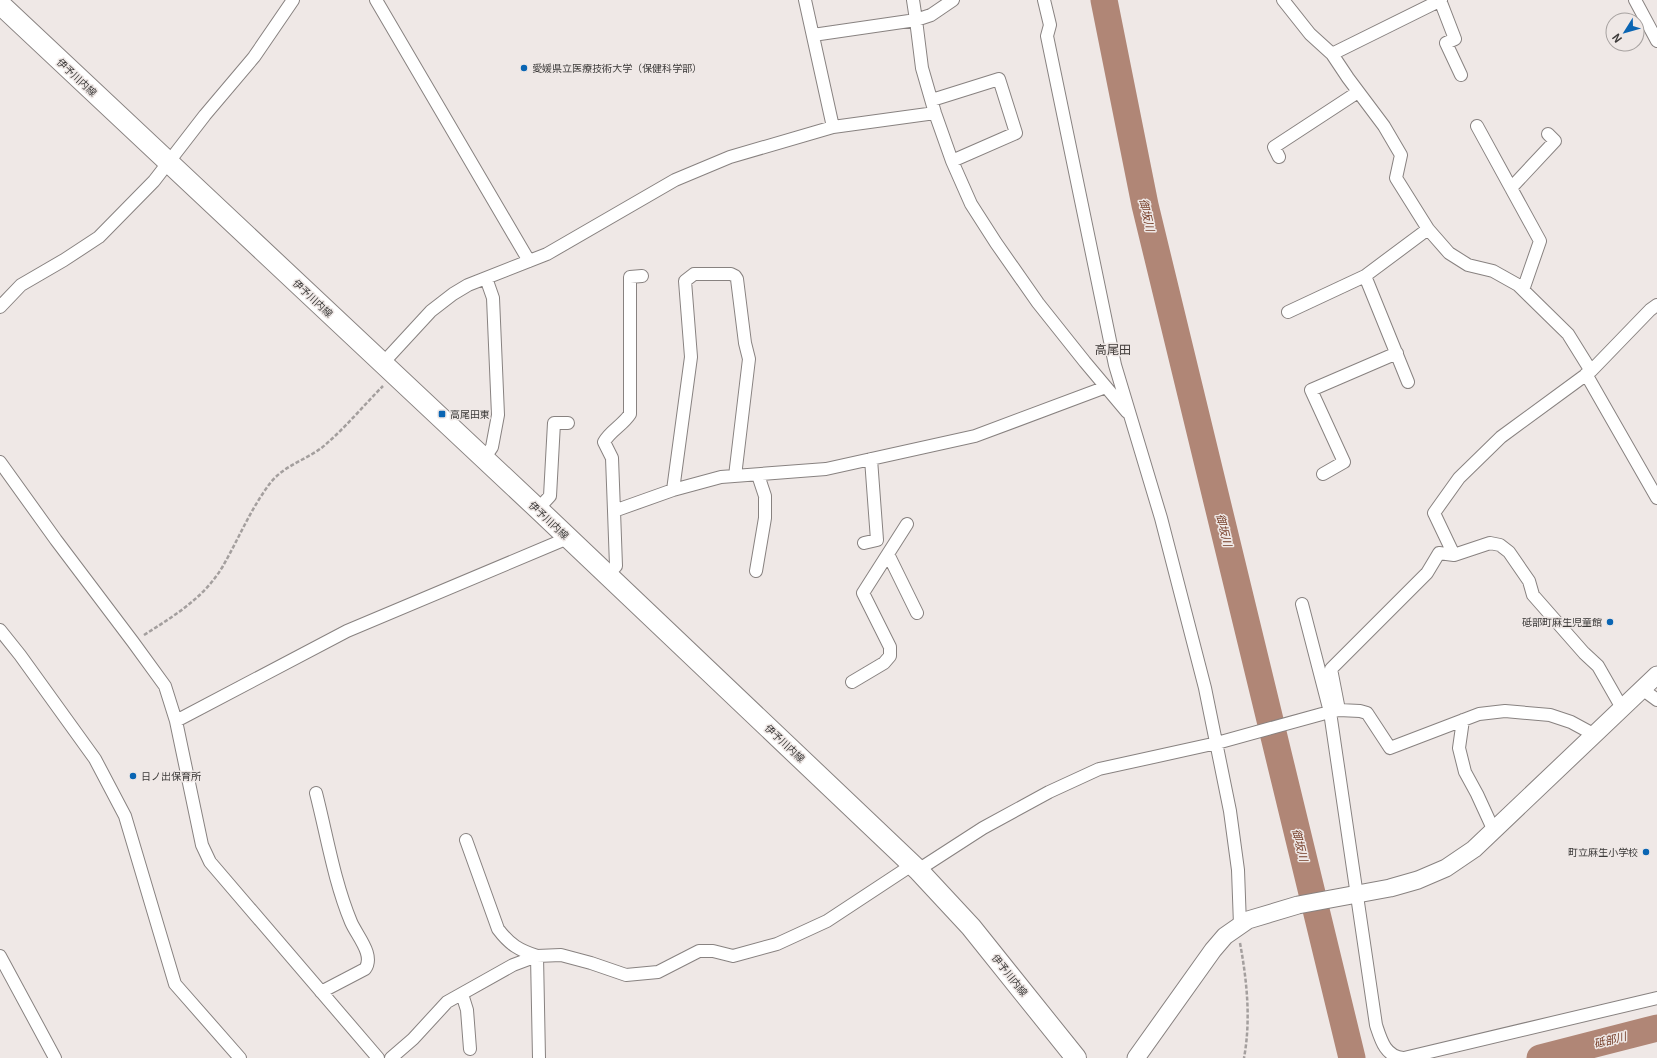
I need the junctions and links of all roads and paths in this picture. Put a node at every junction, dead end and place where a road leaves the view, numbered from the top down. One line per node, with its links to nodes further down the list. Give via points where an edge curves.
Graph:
1 (294, 0): 24 (street, via 254,57)
2 (376, 0): 27 (street)
3 (805, 0): 12 (street)
4 (913, 0): 11 (street)
5 (954, 0): 11 (street, via 931,15)
6 (1044, 0): 40 (street, via 1050,25 1047,36 1115,365)
7 (1283, 0): 14 (street, via 1310,34)
8 (1441, 0): 14 (street); 15 (street, via 1455,39 1446,43)
9 (1636, 0): 13 (street)
10 (0, 4): 24 (main road, 伊予川内線)
11 (916, 20): 12 (street); 17 (street, via 920,55)
12 (812, 35): 20 (street)
13 (1657, 41)
14 (1332, 54): 16 (street)
15 (1462, 75)
16 (1358, 92): 22 (street, via 1274,147); 26 (street, via 1384,126 1401,155 1396,178)
17 (932, 100): 18 (street); 23 (street, via 1000,79 1016,133)
18 (935, 113): 20 (street); 23 (street)
19 (1477, 126): 25 (street)
20 (833, 127): 27 (street, via 730,157 675,180 547,254)
21 (1548, 134): 25 (street, via 1555,141)
22 (1279, 157)
23 (952, 161): 39 (street, via 971,204 996,243 1038,303)
24 (168, 163): 33 (street, via 154,181 99,237 21,285); 36 (main road, 伊予川内線)
25 (1511, 188): 31 (street, via 1540,241)
26 (1428, 229): 29 (street); 31 (street, via 1449,253 1468,265 1493,271)
27 (529, 260): 30 (street)
28 (642, 276): 51 (street, via 630,277 630,414 604,442 612,458)
29 (1365, 276): 34 (street); 35 (street)
30 (486, 278): 36 (street, via 468,285 431,311); 42 (street, via 493,298 498,415 492,447)
31 (1523, 290): 37 (street, via 1568,334)
32 (1657, 305): 37 (street)
33 (0, 307)
34 (1288, 312)
35 (1397, 353): 38 (street); 45 (street, via 1311,390 1344,462)
36 (388, 369): 42 (main road, 伊予川内線); 63 (path, via 325,445 294,463 272,481 253,508 222,567 202,592 186,608)
37 (1588, 372): 49 (street, via 1623,441); 57 (street, via 1501,438 1459,478 1434,513)
38 (1408, 382)
39 (1106, 387): 40 (street); 43 (street, via 975,436)
40 (1130, 416): 73 (street, via 1161,518 1205,688)
41 (568, 423): 50 (street, via 554,423 550,496)
42 (484, 459): 50 (main road, 伊予川内線)
43 (871, 459): 46 (street, via 826,470); 54 (street)
44 (0, 462): 63 (street)
45 (1323, 474)
46 (758, 475): 47 (street); 58 (street, via 765,496 766,518)
47 (735, 476): 48 (street, via 721,477); 48 (street, via 749,359 737,279 731,274 694,274 685,281 691,357)
48 (673, 490): 51 (street)
49 (1657, 498)
50 (538, 509): 53 (main road, 伊予川内線)
51 (614, 511): 59 (street, via 616,566)
52 (906, 524): 56 (street)
53 (568, 538): 59 (main road, 伊予川内線); 71 (street, via 347,631)
54 (877, 540): 55 (street); 56 (street)
55 (864, 543)
56 (891, 551): 61 (street); 65 (street, via 863,593 890,647 890,656 884,663)
57 (1454, 555): 68 (street, via 1490,543 1500,545 1509,552 1529,582 1533,595 1598,666); 69 (street, via 1439,553 1428,573 1331,669)
58 (756, 571)
59 (607, 575): 77 (main road, 伊予川内線)
60 (1302, 604): 69 (street)
61 (917, 613)
62 (0, 630): 87 (street, via 95,759 125,816 175,984)
63 (134, 642): 71 (street, via 165,686)
64 (1657, 674): 66 (street)
65 (852, 682)
66 (1642, 689): 67 (street); 68 (street)
67 (1657, 700)
68 (1622, 708): 72 (street)
69 (1331, 712): 70 (street, via 1367,713 1390,748); 73 (street); 78 (street)
70 (1463, 720): 72 (street, via 1479,714 1505,710 1529,712 1550,715); 75 (street, via 1459,748 1465,772)
71 (176, 721): 82 (street, via 202,845 210,862)
72 (1594, 735): 75 (street)
73 (1222, 742): 77 (street, via 1099,769 1049,792); 79 (street)
74 (316, 793): 82 (street, via 341,897 368,958 365,969)
75 (1494, 831): 78 (street, via 1474,849 1446,868 1418,880)
76 (466, 840): 81 (street, via 498,929 519,950)
77 (915, 867): 81 (street, via 827,920 777,944 733,956 700,951 658,972 626,975 561,955); 91 (main road, 伊予川内線, via 971,927)
78 (1355, 895): 79 (street, via 1298,905); 94 (street, via 1376,1025 1387,1050 1392,1055)
79 (1244, 922): 92 (street, via 1225,936 1213,950); 93 (path, via 1240,943 1248,999)
80 (0, 956): 86 (street)
81 (537, 956): 83 (street, via 513,965); 90 (street)
82 (321, 992): 88 (street)
83 (462, 994): 85 (street, via 467,1010); 89 (street, via 447,1002 413,1039)
84 (1657, 998): 94 (street)
85 (470, 1050)
86 (55, 1058)
87 (240, 1058)
88 (378, 1058)
89 (391, 1058)
90 (539, 1058)
91 (1076, 1058)
92 (1136, 1058)
93 (1244, 1058)
94 (1403, 1058)

